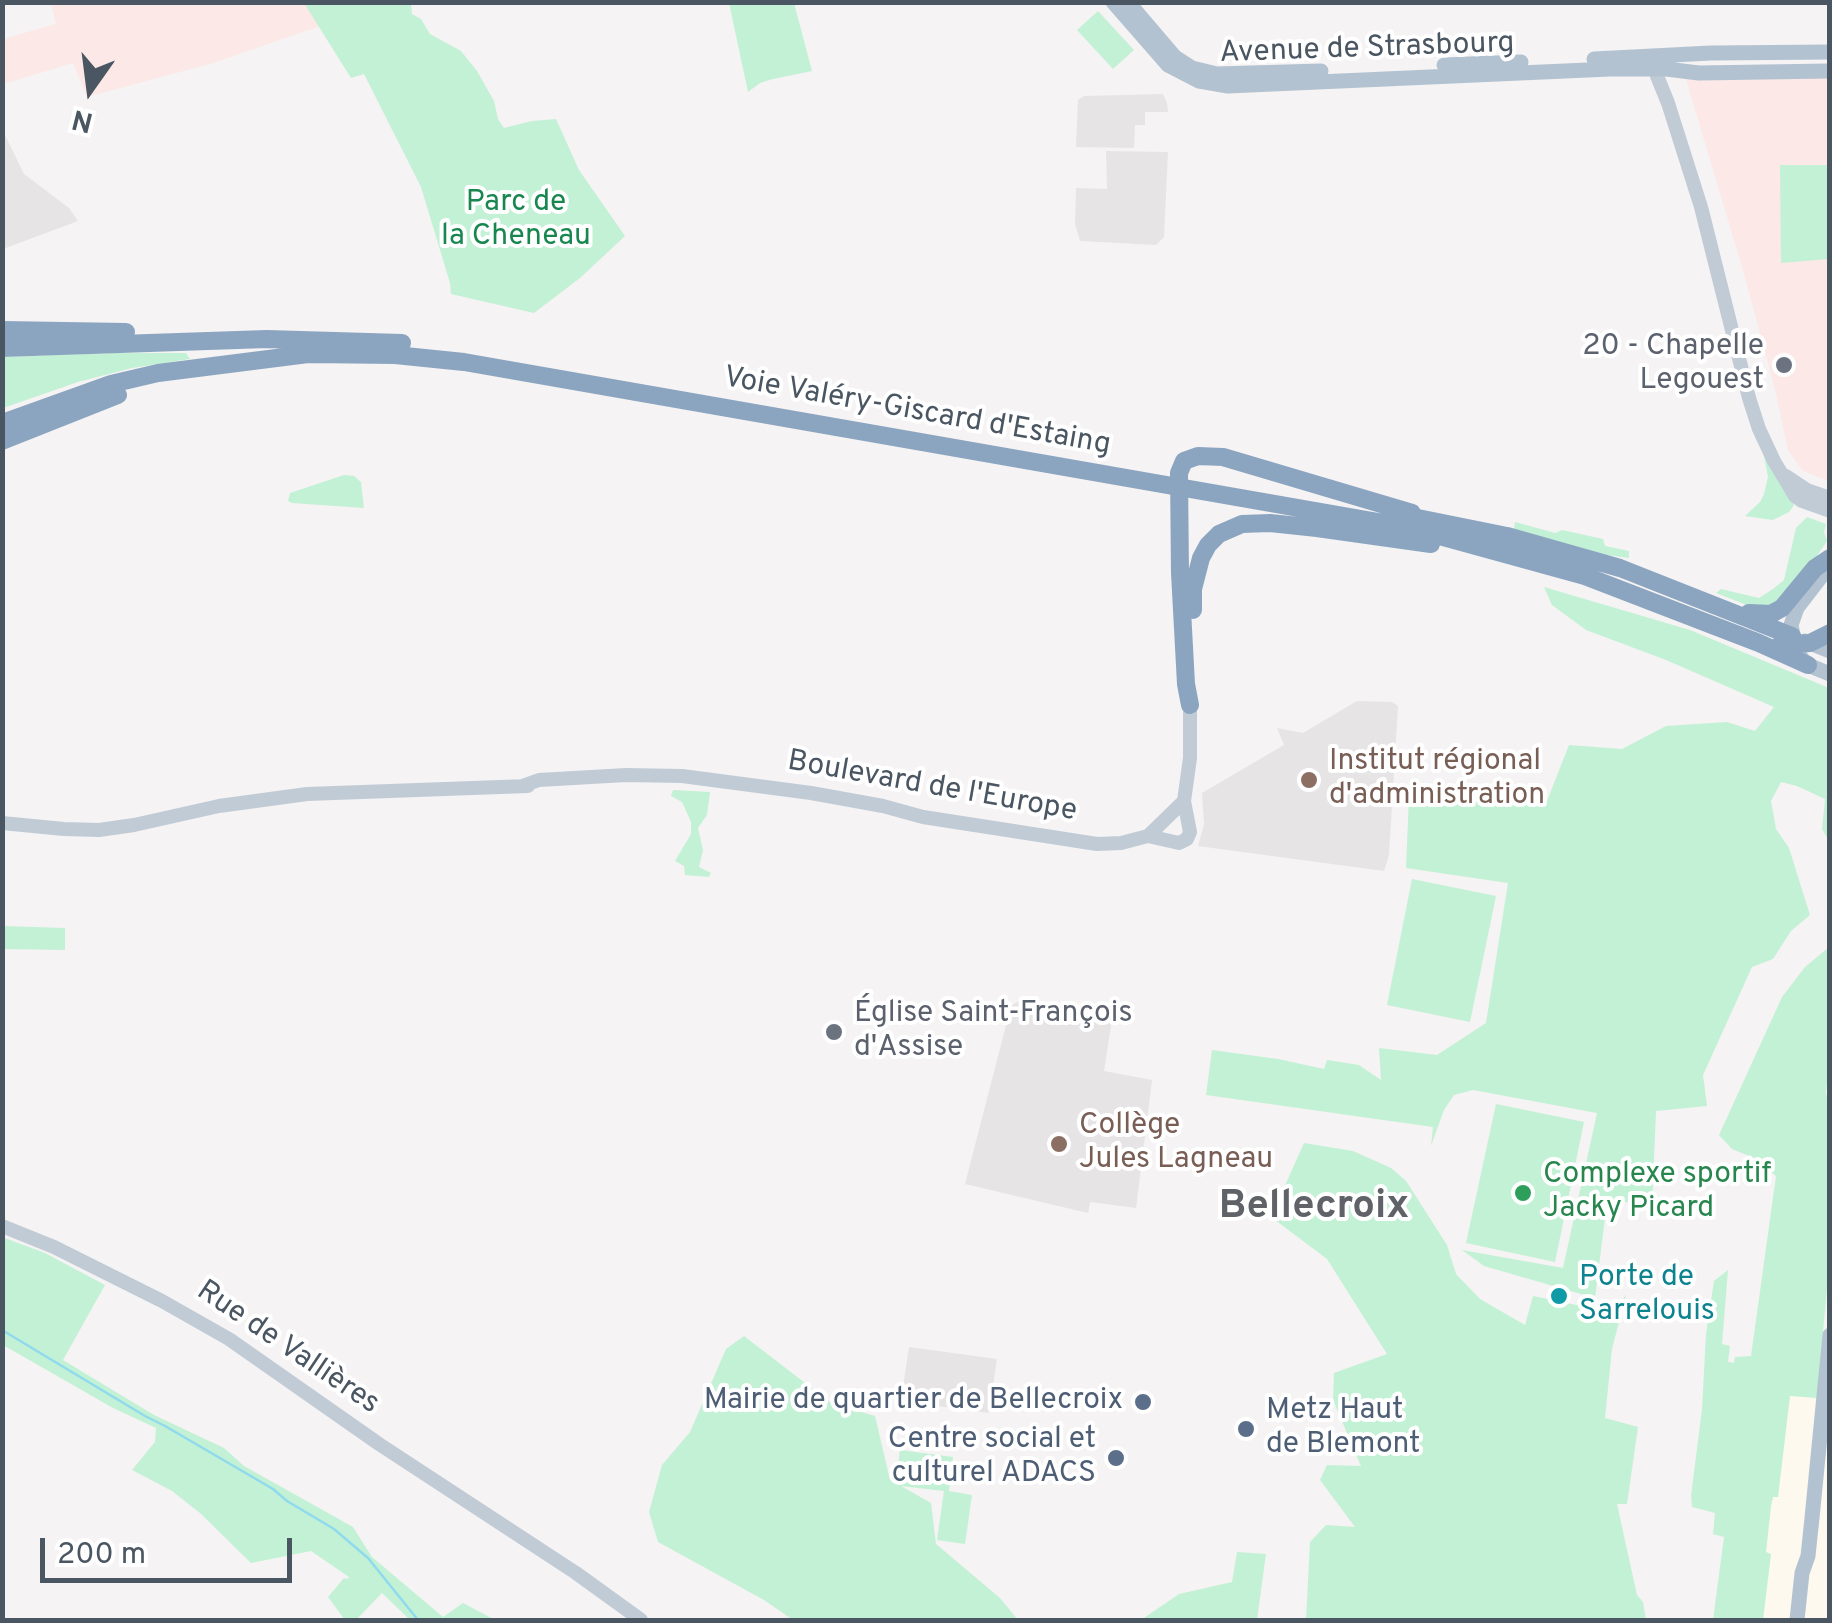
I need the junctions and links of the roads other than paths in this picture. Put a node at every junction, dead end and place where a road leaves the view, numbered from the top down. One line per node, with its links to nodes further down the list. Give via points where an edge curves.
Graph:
1 (1113, 2): 4 (main road, Avenue de Strasbourg, via 1168,65 1212,84 1482,76)
2 (1128, 2): 4 (main road, Avenue de Strasbourg, via 1176,58 1217,74)
3 (1830, 52): 4 (main road)
4 (1655, 62): 6 (main road); 7 (main road)
5 (1830, 71): 6 (main road)
6 (1680, 72): 7 (main road, via 1670,81)
7 (1668, 103): 16 (main road, via 1758,429)
8 (2, 330): 9 (highway)
9 (266, 339): 10 (highway, Voie Valéry-Giscard d'Estaing); 11 (highway, Voie Valéry-Giscard d'Estaing, via 396,343)
10 (2, 348)
11 (465, 356): 12 (highway, Voie Valéry-Giscard d'Estaing, via 308,354); 13 (highway, Voie Valéry-Giscard d'Estaing)
12 (224, 364): 14 (highway, Voie Valéry-Giscard d'Estaing, via 111,384); 15 (highway, via 98,401)
13 (586, 376): 19 (highway, Voie Valéry-Giscard d'Estaing); 20 (highway, Voie Valéry-Giscard d'Estaing, via 1370,520)
14 (2, 422)
15 (2, 441)
16 (1781, 472): 17 (main road); 18 (main road, via 1795,496)
17 (1830, 498)
18 (1830, 511)
19 (1442, 522): 22 (highway, Voie Valéry-Giscard d'Estaing, via 1620,568); 29 (highway, via 1222,456 1189,458 1180,474 1180,573)
20 (1523, 558): 25 (highway, Voie Valéry-Giscard d'Estaing); 29 (highway, via 1317,528 1255,522 1231,527 1208,545 1196,572)
21 (1830, 562): 22 (highway, via 1815,568 1776,612); 24 (main road, via 1791,621)
22 (1734, 612): 24 (highway, Voie Valéry-Giscard d'Estaing)
23 (1830, 633): 24 (highway)
24 (1799, 641): 25 (highway); 26 (main road); 27 (main road)
25 (1759, 643): 27 (highway, Voie Valéry-Giscard d'Estaing)
26 (1830, 650)
27 (1808, 665): 28 (main road)
28 (1830, 674)
29 (1190, 705): 30 (main road)
30 (1184, 802): 31 (main road); 33 (main road, Boulevard de l'Europe)
31 (1188, 820): 33 (main road, via 1181,815); 33 (main road, Boulevard de l'Europe, via 1190,832 1175,844)
32 (2, 823): 33 (main road, Boulevard de l'Europe, via 112,829 307,794 706,780 1097,844 1148,836)
33 (1166, 826)
34 (2, 1226): 38 (main road, Rue de Vallières, via 204,1323)
35 (1830, 1335): 36 (main road)
36 (1829, 1346): 37 (main road)
37 (1808, 1556): 39 (main road); 40 (main road)
38 (641, 1620)
39 (1797, 1620)
40 (1806, 1620)

